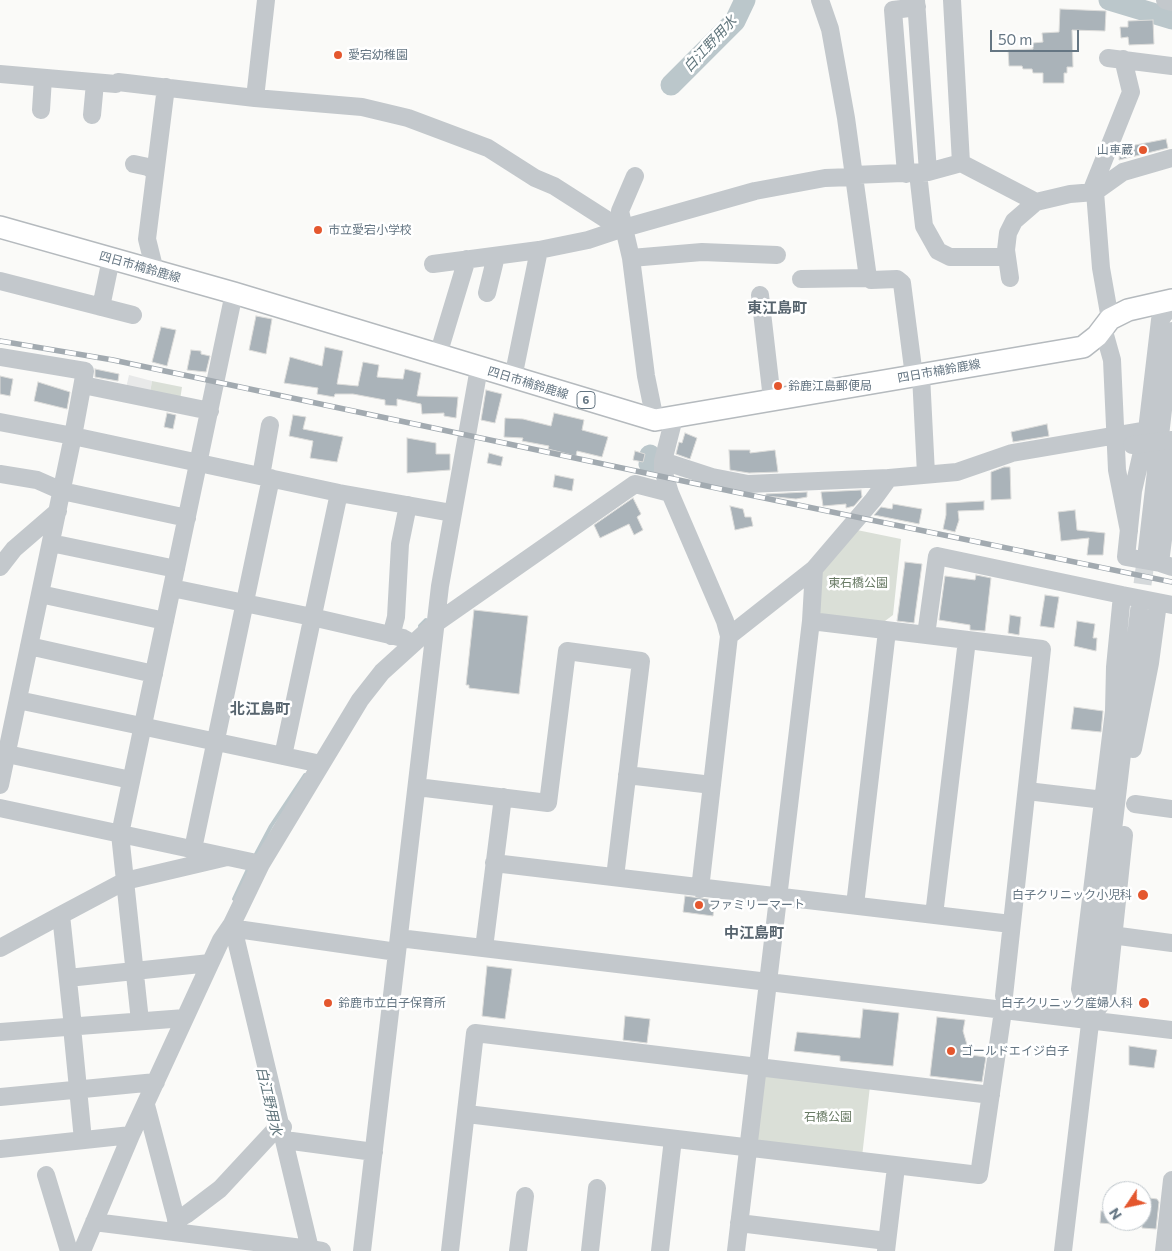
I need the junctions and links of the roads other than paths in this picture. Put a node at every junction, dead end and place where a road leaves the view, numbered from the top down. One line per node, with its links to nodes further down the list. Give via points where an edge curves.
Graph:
1 (266, 0): 12 (street)
2 (820, 0): 21 (street, via 830,29)
3 (952, 0): 16 (street)
4 (1165, 0): 5 (street)
5 (1172, 2)
6 (917, 3): 19 (street); 19 (street, via 893,10)
7 (1172, 66): 22 (street, via 1115,58 1131,92)
8 (0, 74): 9 (street)
9 (43, 78): 10 (street); 13 (street)
10 (95, 83): 11 (street); 14 (street)
11 (166, 87): 12 (street); 18 (street)
12 (255, 98): 25 (street, via 362,107 408,118 488,148 534,178 554,186)
13 (41, 110)
14 (92, 115)
15 (1172, 158): 22 (street, via 1123,172)
16 (961, 163): 19 (street); 23 (street)
17 (134, 164): 18 (street)
18 (156, 172): 34 (street, via 147,239)
19 (918, 173): 21 (street); 29 (street, via 924,226 938,251 950,257)
20 (635, 176): 25 (street, via 621,203)
21 (853, 176): 25 (street, via 755,191); 35 (street)
22 (1093, 192): 23 (street); 46 (street)
23 (1036, 202): 29 (street, via 1014,221 1008,232)
24 (0, 227): 31 (main road, 四日市楠鈴鹿線 / 6)
25 (624, 228): 26 (street, via 588,240); 30 (street)
26 (539, 250): 28 (street); 52 (street)
27 (777, 255): 30 (street, via 702,252)
28 (496, 256): 32 (street); 40 (street)
29 (1007, 256): 36 (street)
30 (631, 258): 56 (street, via 646,376)
31 (111, 259): 34 (main road, 四日市楠鈴鹿線 / 6); 44 (street)
32 (467, 259): 33 (street); 48 (street)
33 (433, 264)
34 (155, 271): 39 (main road, 四日市楠鈴鹿線 / 6)
35 (868, 278): 37 (street); 51 (street, via 897,279 902,283)
36 (1010, 278)
37 (801, 279)
38 (0, 281): 44 (street)
39 (234, 293): 48 (main road, 四日市楠鈴鹿線 / 6); 55 (street)
40 (487, 293)
41 (760, 294): 54 (street)
42 (1172, 300): 46 (main road, 四日市楠鈴鹿線 / 6, via 1128,310)
43 (1172, 304): 60 (street, via 1160,320)
44 (101, 307): 45 (street)
45 (133, 315)
46 (1107, 324): 51 (main road, 四日市楠鈴鹿線 / 6, via 1083,347); 62 (street, via 1112,360)
47 (1172, 331): 80 (street)
48 (438, 355): 50 (main road, 四日市楠鈴鹿線 / 6)
49 (0, 357): 53 (street, via 85,371)
50 (479, 368): 52 (main road, 四日市楠鈴鹿線 / 6); 76 (street)
51 (917, 375): 54 (main road, 四日市楠鈴鹿線 / 6); 68 (street)
52 (513, 378): 56 (main road, 四日市楠鈴鹿線 / 6)
53 (83, 385): 55 (street); 61 (street)
54 (772, 399): 56 (main road, 四日市楠鈴鹿線 / 6)
55 (210, 411): 66 (street)
56 (664, 419): 65 (street)
57 (0, 422): 61 (street)
58 (270, 425): 69 (street)
59 (1172, 428): 81 (street, via 1168,455)
60 (1147, 430): 62 (street); 78 (street, via 1133,491)
61 (73, 436): 66 (street); 71 (street)
62 (1114, 437): 68 (street, via 1012,453 969,469); 78 (street, via 1120,493)
63 (1172, 440): 64 (street, bridge)
64 (1132, 445)
65 (663, 461): 70 (street, via 712,477 748,484); 73 (street)
66 (199, 462): 69 (street); 77 (street)
67 (0, 474): 71 (street, via 37,480)
68 (926, 474): 70 (street)
69 (266, 477): 72 (street); 88 (street)
70 (889, 478): 84 (street)
71 (62, 491): 75 (street); 77 (street)
72 (339, 493): 74 (street); 91 (street)
73 (670, 493): 94 (street, via 635,484); 97 (street)
74 (408, 505): 76 (street); 98 (street, via 400,544 396,617)
75 (58, 511): 79 (street); 82 (street, via 14,549)
76 (452, 513): 94 (street)
77 (187, 518): 83 (street)
78 (1129, 531): 81 (street, via 1126,557)
79 (51, 543): 83 (street); 86 (street)
80 (1146, 550)
81 (1166, 565)
82 (0, 567)
83 (176, 569): 85 (street)
84 (814, 569): 93 (street); 97 (street)
85 (172, 588): 88 (street); 92 (street)
86 (40, 594): 92 (street); 100 (street)
87 (1122, 595): 89 (street); 96 (street, via 937,556); 115 (street)
88 (244, 603): 91 (street); 104 (street)
89 (1165, 604): 144 (street, via 1133,747 1107,995)
90 (1139, 611): 144 (street)
91 (312, 617): 98 (street); 106 (street)
92 (165, 621): 101 (street)
93 (810, 621): 95 (street); 127 (street)
94 (436, 623): 98 (street); 112 (street)
95 (887, 631): 96 (street); 128 (street)
96 (926, 634): 99 (street)
97 (729, 636): 111 (street)
98 (404, 640): 107 (street)
99 (967, 640): 113 (street, via 1042,649); 130 (street)
100 (29, 646): 101 (street); 102 (street)
101 (154, 674): 103 (street)
102 (18, 700): 103 (street); 105 (street)
103 (143, 726): 104 (street); 109 (street)
104 (215, 742): 106 (street); 120 (street)
105 (7, 754): 109 (street); 110 (street)
106 (283, 756): 107 (street)
107 (312, 762): 122 (street)
108 (627, 775): 111 (street); 114 (street, via 641,661 567,651 548,802); 124 (street)
109 (131, 780): 119 (street)
110 (0, 785)
111 (712, 785): 126 (street)
112 (417, 787): 114 (street); 135 (street)
113 (1027, 791): 115 (street); 131 (street)
114 (503, 797): 123 (street)
115 (1104, 800): 144 (street, via 1080,989)
116 (1135, 804): 118 (street)
117 (0, 808): 119 (street)
118 (1172, 809)
119 (120, 834): 120 (street); 125 (street)
120 (193, 849): 121 (street)
121 (227, 857): 122 (street); 125 (street)
122 (255, 863): 132 (street)
123 (494, 863): 124 (street); 137 (street)
124 (616, 877): 126 (street)
125 (125, 882): 129 (street); 139 (street)
126 (700, 889): 127 (street)
127 (777, 897): 128 (street); 141 (street)
128 (855, 905): 130 (street)
129 (61, 915): 136 (street); 140 (street)
130 (934, 915): 131 (street)
131 (1011, 924): 142 (street)
132 (230, 928): 135 (street); 138 (street); 156 (street, via 236,940)
133 (1119, 936): 134 (street)
134 (1172, 943)
135 (398, 945): 137 (street); 162 (street)
136 (0, 948)
137 (484, 948): 141 (street)
138 (210, 963): 139 (street); 143 (street)
139 (135, 971): 140 (street); 145 (street)
140 (68, 978): 146 (street)
141 (767, 983): 142 (street); 149 (street)
142 (1003, 1004): 144 (street); 152 (street)
143 (185, 1018): 145 (street); 150 (street)
144 (1090, 1020): 147 (street); 182 (street)
145 (140, 1021): 146 (street)
146 (72, 1027): 148 (street); 151 (street)
147 (1172, 1030)
148 (0, 1032)
149 (758, 1067): 152 (street); 155 (street, via 475,1033); 160 (street)
150 (156, 1082): 151 (street); 154 (street)
151 (78, 1090): 153 (street); 159 (street)
152 (991, 1095): 163 (street, via 979,1176)
153 (0, 1097)
154 (146, 1105): 157 (street); 170 (street)
155 (467, 1114): 158 (street); 177 (street)
156 (280, 1132): 162 (street, via 292,1141); 170 (street); 173 (street)
157 (131, 1135): 159 (street); 168 (street)
158 (674, 1139): 160 (street); 180 (street)
159 (83, 1140): 161 (street)
160 (748, 1148): 163 (street); 169 (street)
161 (0, 1149)
162 (374, 1152): 176 (street)
163 (896, 1167): 172 (street)
164 (46, 1175): 174 (street)
165 (596, 1188): 179 (street)
166 (1171, 1191): 183 (street)
167 (525, 1196): 178 (street)
168 (94, 1222): 170 (street); 175 (street)
169 (739, 1223): 172 (street); 181 (street)
170 (178, 1226): 171 (street)
171 (207, 1244): 173 (street)
172 (887, 1246)
173 (309, 1249)
174 (69, 1251)
175 (82, 1251)
176 (362, 1251)
177 (450, 1251)
178 (518, 1251)
179 (590, 1251)
180 (660, 1251)
181 (736, 1251)
182 (1063, 1251)
183 (1164, 1251)

